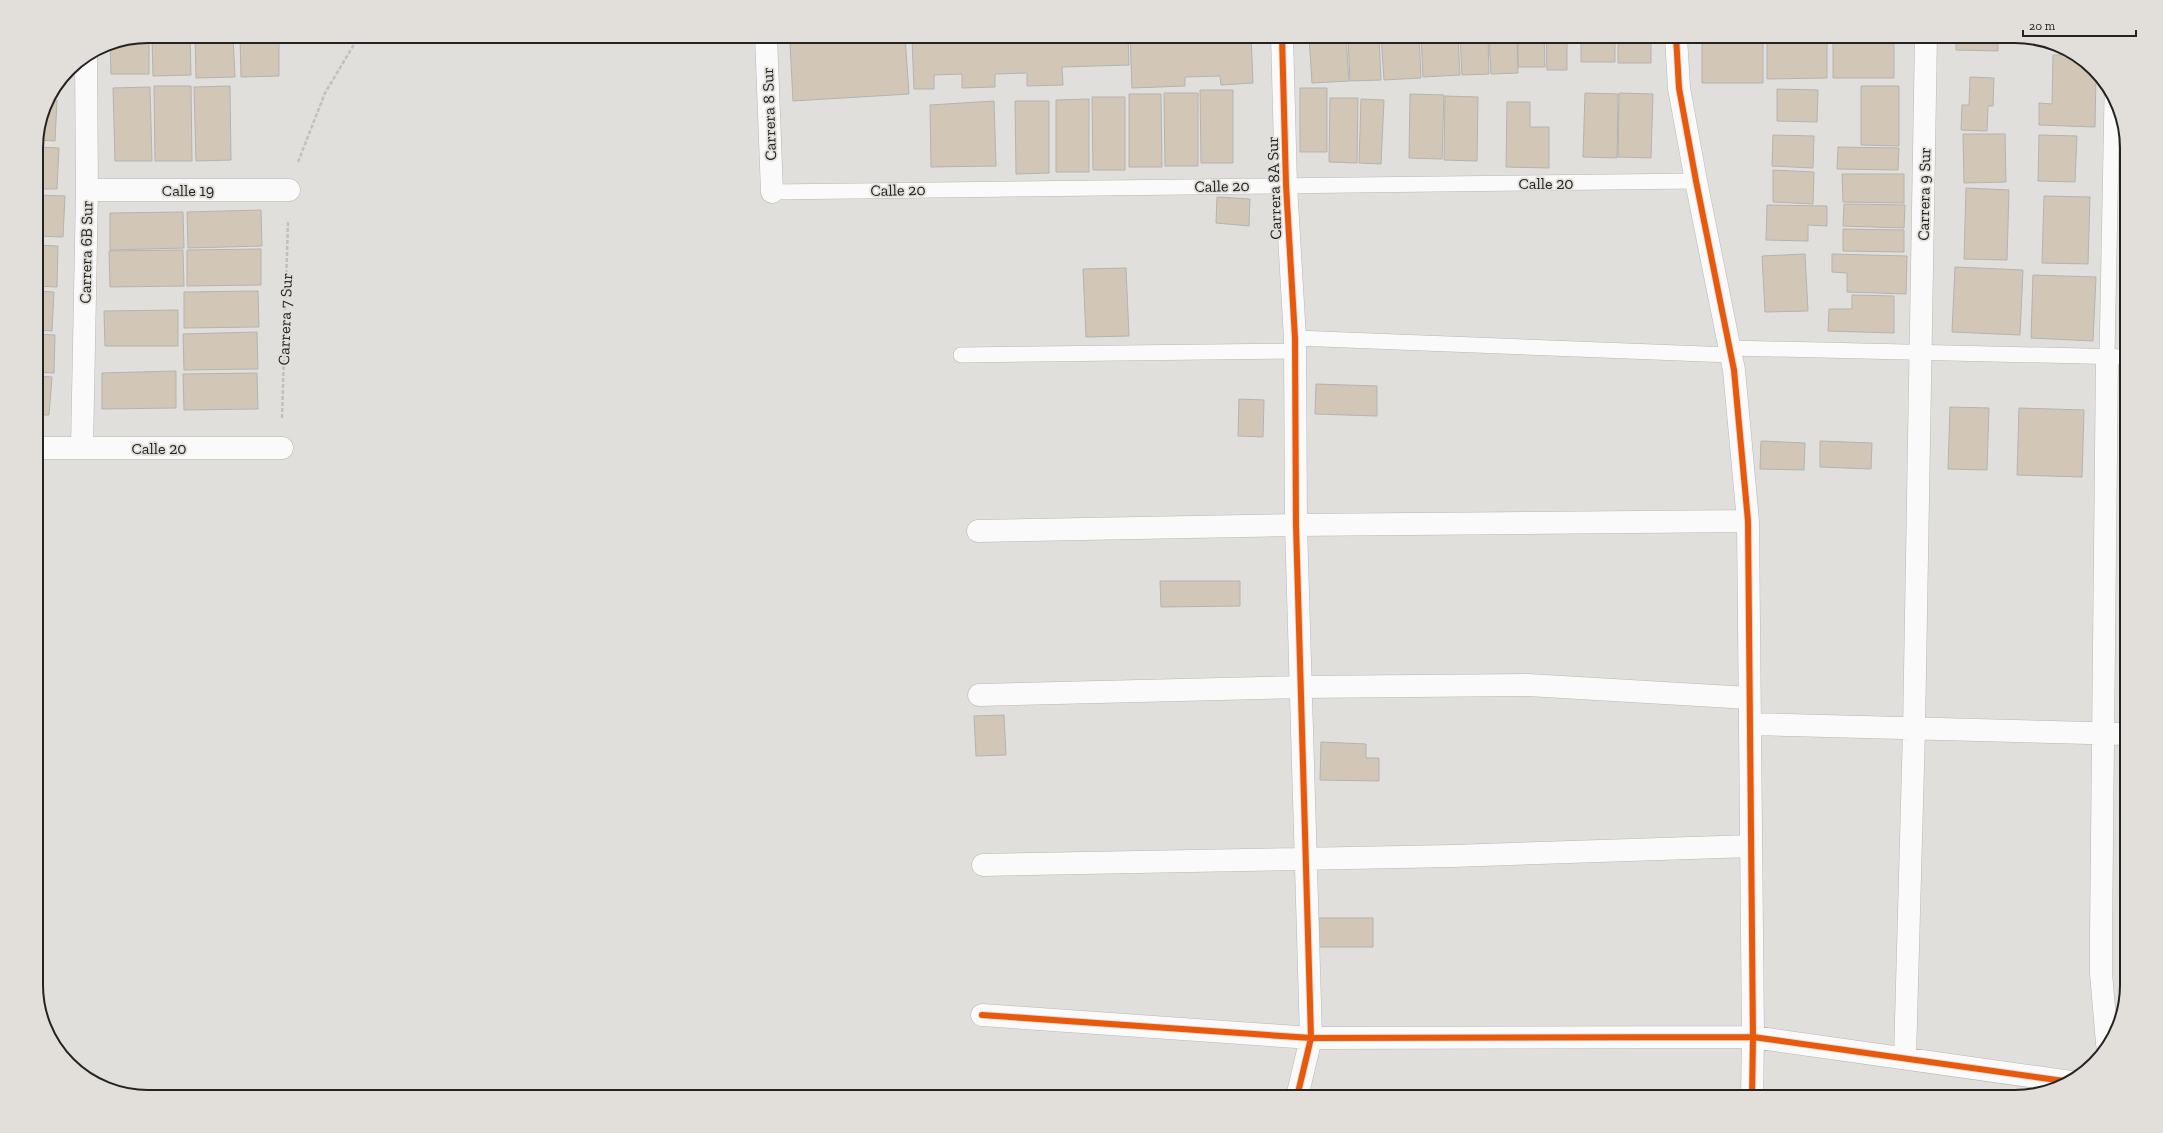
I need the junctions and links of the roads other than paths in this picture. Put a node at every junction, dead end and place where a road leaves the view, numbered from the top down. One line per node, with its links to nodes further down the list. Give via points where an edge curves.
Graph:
1 (766, 43): 11 (street, Carrera 8 Sur)
2 (1282, 43): 8 (street, Carrera 8A Sur)
3 (1677, 43): 7 (street, via 1680,88)
4 (1926, 43): 14 (street, Carrera 9 Sur)
5 (86, 64): 9 (street, Carrera 6B Sur)
6 (2112, 109): 16 (lane)
7 (1696, 182): 8 (lane, Calle 20); 13 (street)
8 (1286, 185): 11 (lane, Calle 20); 12 (street, Carrera 8A Sur)
9 (87, 190): 10 (street, Calle 19); 18 (street, Carrera 6B Sur)
10 (289, 190)
11 (772, 192)
12 (1295, 345): 13 (lane); 15 (lane); 21 (street, Carrera 8A Sur)
13 (1731, 351): 14 (lane); 20 (street)
14 (1921, 352): 16 (lane); 27 (street, Carrera 9 Sur)
15 (961, 355)
16 (2117, 357): 28 (street)
17 (43, 448): 18 (street, Calle 20)
18 (82, 448): 19 (street, Calle 20)
19 (282, 448)
20 (1748, 521): 21 (street); 25 (street)
21 (1296, 525): 22 (street); 23 (street, Carrera 8A Sur)
22 (978, 531)
23 (1300, 687): 24 (street); 25 (street, via 1528,685); 31 (street, Carrera 8A Sur)
24 (979, 696)
25 (1749, 698): 26 (street)
26 (1750, 724): 27 (street); 30 (street)
27 (1914, 730): 28 (street); 37 (street, Carrera 9 Sur)
28 (2104, 733): 29 (street); 34 (street, via 2101,966)
29 (2120, 734)
30 (1751, 846): 31 (street); 35 (street)
31 (1306, 858): 32 (street); 36 (street, Carrera 8A Sur)
32 (983, 865)
33 (982, 1015): 36 (street)
34 (2106, 1036)
35 (1753, 1037): 36 (street); 37 (street); 40 (street)
36 (1310, 1038): 39 (street, Carrera 8A Sur)
37 (1905, 1058): 38 (street)
38 (2059, 1080)
39 (1299, 1090)
40 (1752, 1090)

